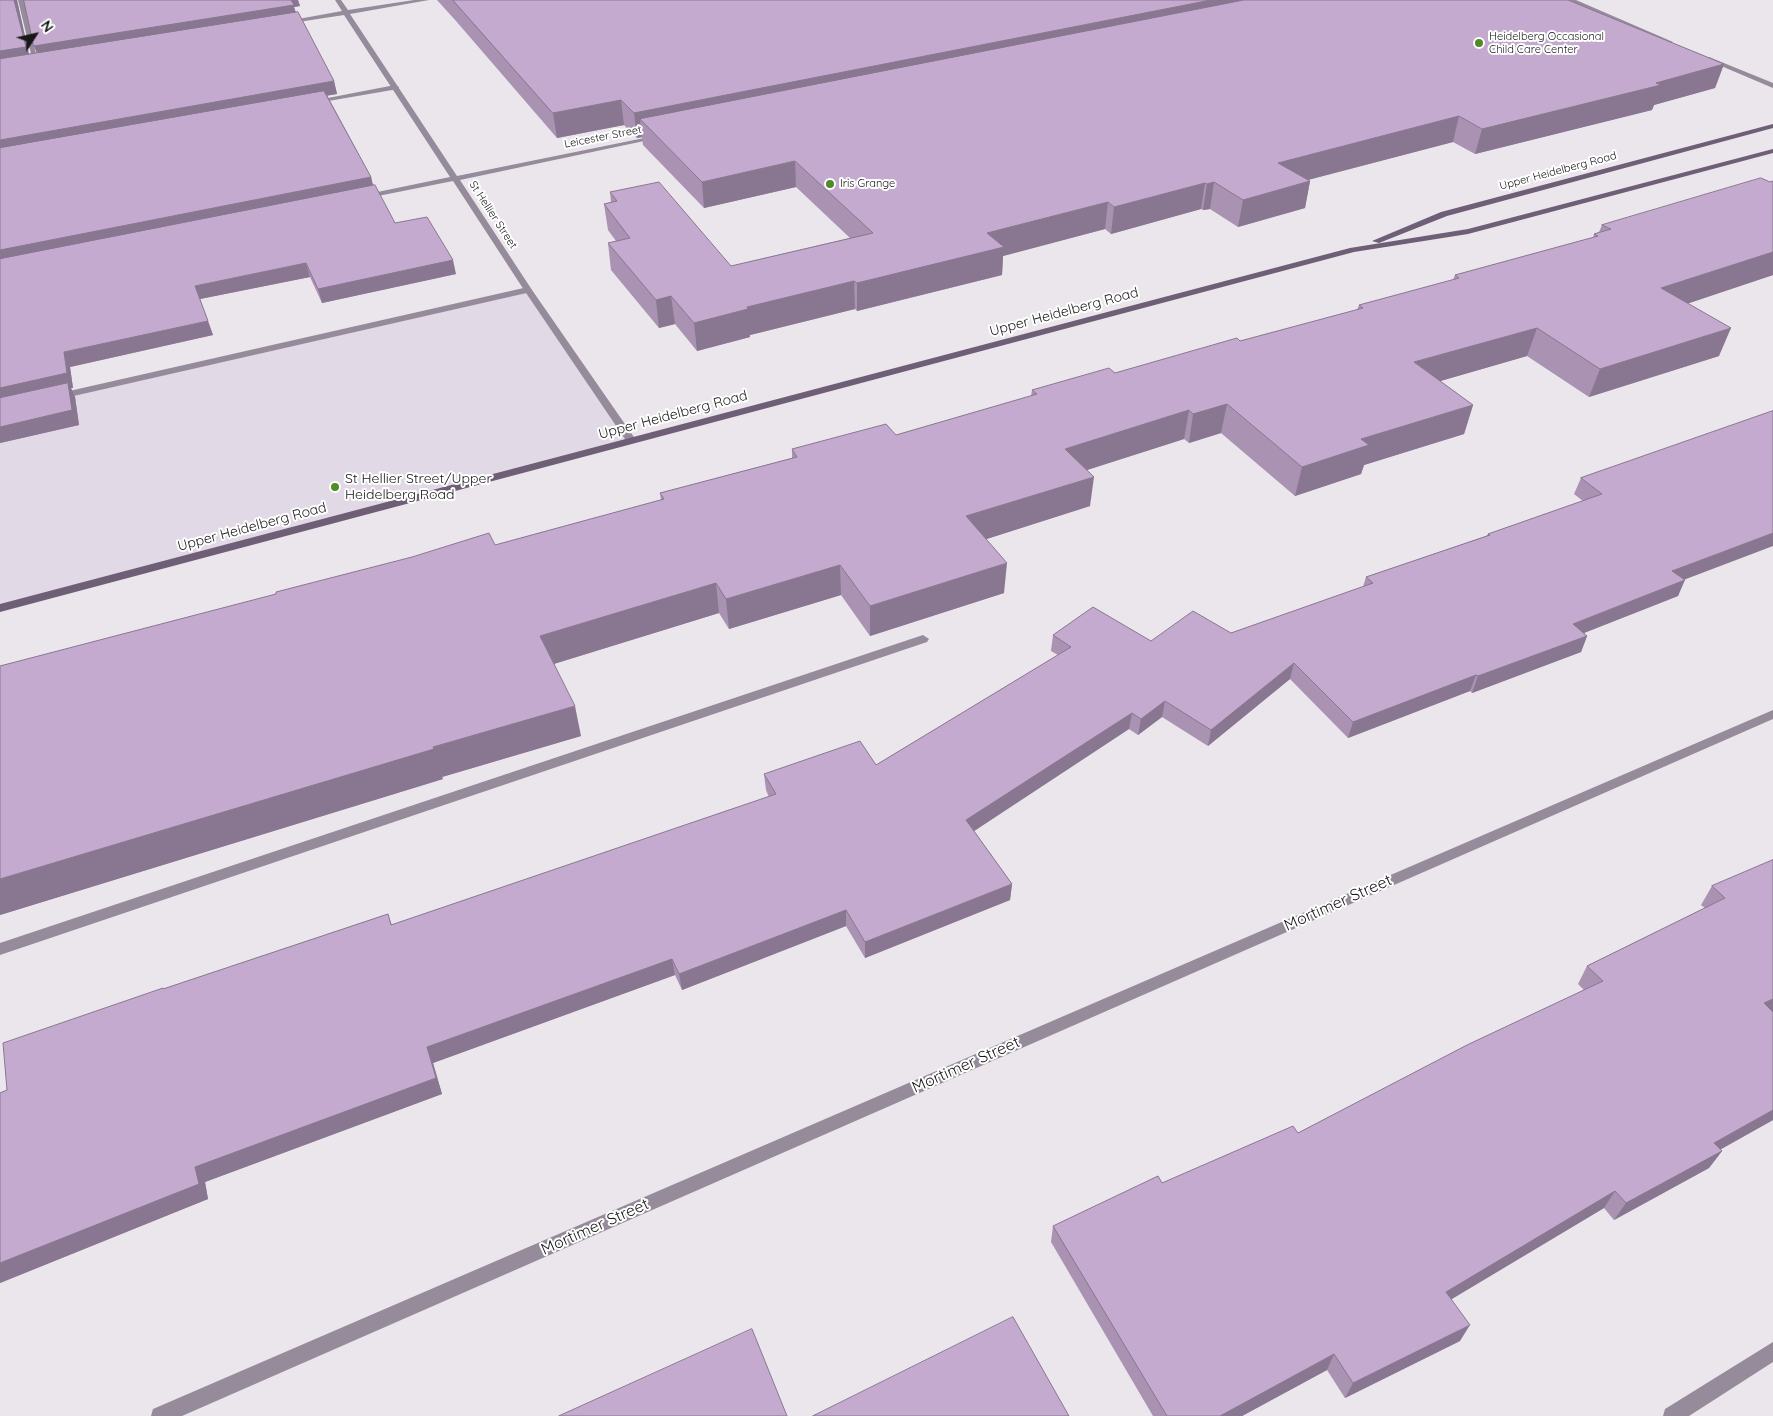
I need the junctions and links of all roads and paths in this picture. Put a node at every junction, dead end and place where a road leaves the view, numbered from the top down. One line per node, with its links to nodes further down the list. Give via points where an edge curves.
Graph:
1 (21, 0): 10 (street)
2 (338, 0): 5 (street, St Hellier Street)
3 (426, 0): 5 (street)
4 (1571, 0): 7 (street)
5 (346, 13): 6 (street); 13 (street, St Hellier Street)
6 (276, 24)
7 (1681, 47)
8 (1700, 55): 12 (street)
9 (45, 61): 10 (street)
10 (36, 62): 11 (street)
11 (27, 64)
12 (1773, 86)
13 (395, 87): 14 (street); 18 (street, St Hellier Street)
14 (302, 104)
15 (1773, 126): 20 (main road, Upper Heidelberg Road, via 1444,214)
16 (670, 135): 18 (street, Leicester Street)
17 (1773, 151): 20 (main road, Upper Heidelberg Road, via 1468,231)
18 (455, 178): 19 (street, Leicester Street); 21 (street, St Hellier Street)
19 (358, 198)
20 (1353, 250): 23 (main road, Upper Heidelberg Road)
21 (528, 290): 22 (street); 23 (street, St Hellier Street)
22 (48, 398)
23 (631, 440): 24 (main road, Upper Heidelberg Road)
24 (0, 608)
25 (923, 639): 27 (street)
26 (1773, 714): 29 (street, Mortimer Street)
27 (0, 949)
28 (1773, 1351): 30 (street)
29 (160, 1416)
30 (1672, 1416)

